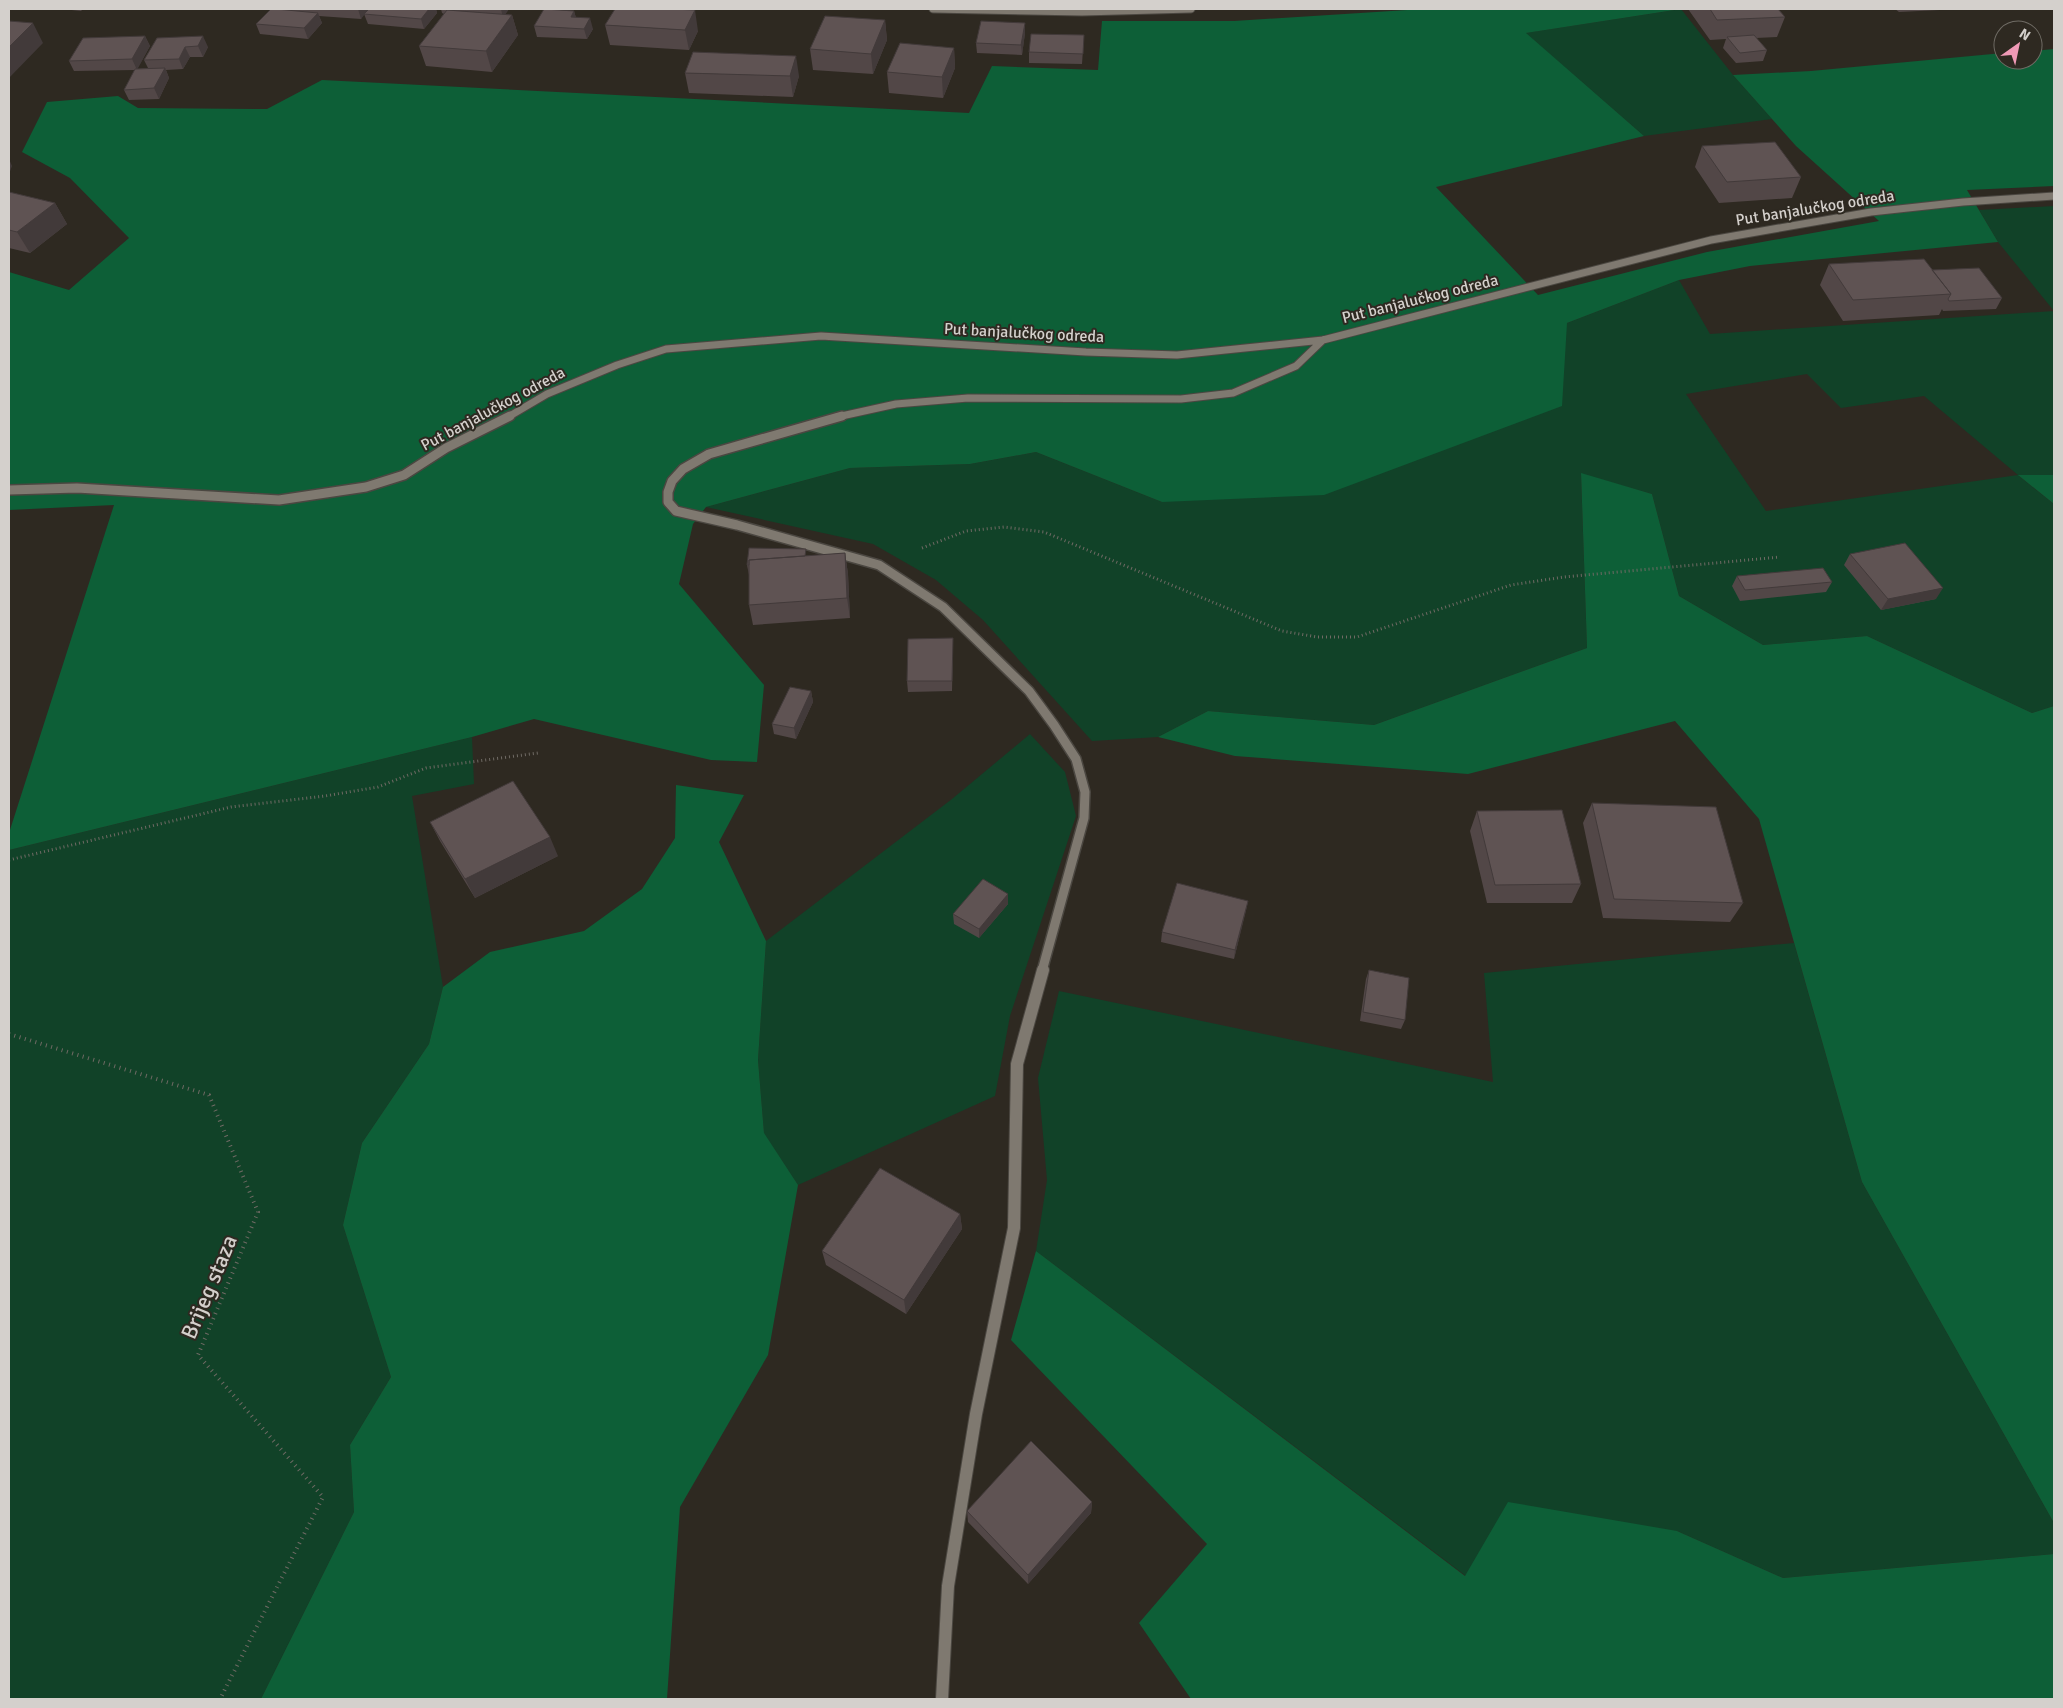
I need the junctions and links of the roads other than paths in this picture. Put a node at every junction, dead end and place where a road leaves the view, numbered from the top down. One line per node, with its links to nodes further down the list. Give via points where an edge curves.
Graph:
1 (933, 9): 2 (street, via 1082,12)
2 (1191, 9)
3 (2054, 196): 4 (street, Put banjalučkog odreda, via 1871,212 1711,240)
4 (1323, 340): 5 (street, Put banjalučkog odreda, via 1177,355 821,336 666,349 547,394 446,448 404,475 366,487 279,500 77,488); 6 (street, via 1296,366 1233,393 1181,399 968,398 896,404 829,419 709,454 683,469 672,480 668,492 668,502 676,511 879,564 943,607 1029,691 1076,759 1085,792 1084,818 1017,1064 1014,1228 976,1414 948,1586)
5 (9, 490)
6 (942, 1699)

